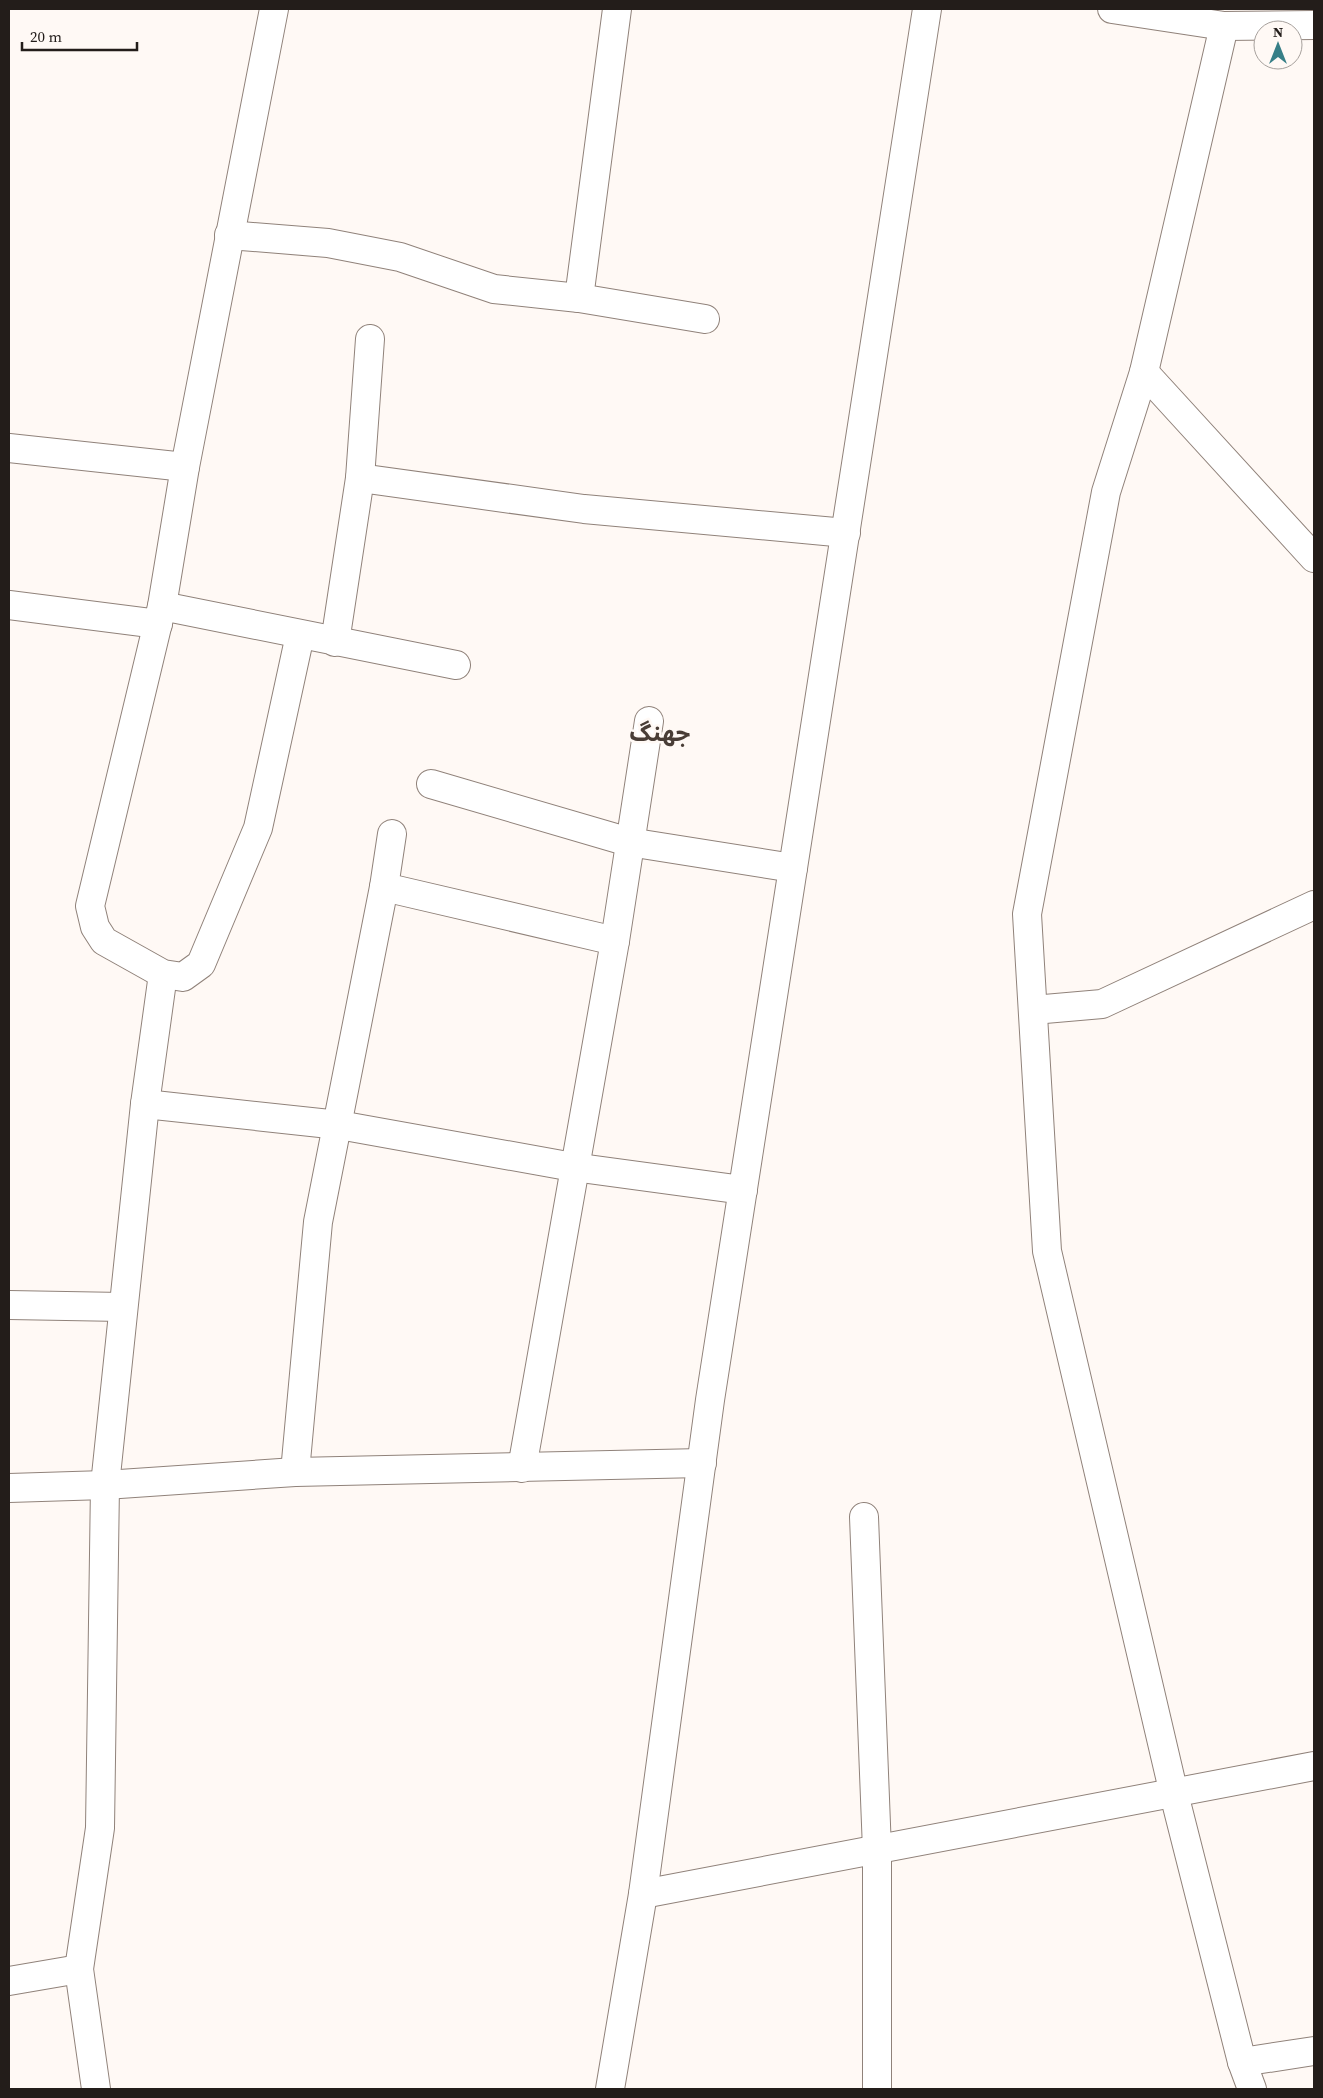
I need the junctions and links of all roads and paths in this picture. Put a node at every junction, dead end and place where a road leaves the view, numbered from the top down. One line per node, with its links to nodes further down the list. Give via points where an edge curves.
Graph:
1 (274, 9): 7 (street)
2 (618, 9): 8 (street)
3 (927, 9): 15 (street)
4 (1112, 9): 6 (street)
5 (1314, 25): 6 (street)
6 (1224, 26): 11 (street)
7 (229, 235): 8 (street, via 328,243 400,257 494,289); 13 (street)
8 (579, 298): 9 (street)
9 (705, 319)
10 (370, 339): 14 (street)
11 (1144, 372): 16 (street); 31 (street, via 1106,492 1027,914)
12 (9, 448): 13 (street)
13 (185, 467): 18 (street)
14 (360, 478): 15 (street, via 584,509); 20 (street)
15 (846, 533): 26 (street)
16 (1314, 558)
17 (9, 605): 18 (street)
18 (160, 615): 19 (street); 30 (street, via 90,906 95,927 104,941)
19 (300, 635): 20 (street); 30 (street, via 258,828 201,964 183,977)
20 (335, 642): 21 (street)
21 (456, 665)
22 (649, 721): 25 (street)
23 (431, 784): 25 (street)
24 (392, 834): 27 (street)
25 (630, 842): 26 (street); 29 (street)
26 (793, 868): 35 (street)
27 (384, 887): 29 (street); 33 (street)
28 (1314, 905): 31 (street, via 1102,1004)
29 (615, 941): 34 (street)
30 (163, 974): 32 (street)
31 (1033, 1010): 45 (street, via 1046,1251)
32 (145, 1104): 33 (street); 37 (street)
33 (339, 1125): 34 (street); 40 (street, via 318,1222)
34 (573, 1167): 35 (street); 39 (street)
35 (743, 1190): 38 (street)
36 (9, 1305): 37 (street)
37 (123, 1308): 41 (street)
38 (702, 1463): 39 (street); 47 (street)
39 (522, 1468): 40 (street)
40 (296, 1472): 41 (street)
41 (105, 1485): 42 (street); 48 (street, via 100,1828)
42 (9, 1488)
43 (864, 1518): 46 (street)
44 (1314, 1766): 45 (street)
45 (1174, 1794): 46 (street); 51 (street)
46 (877, 1850): 47 (street); 54 (street)
47 (643, 1894): 53 (street)
48 (79, 1969): 49 (street); 52 (street)
49 (9, 1981)
50 (1314, 2051): 51 (street)
51 (1242, 2062): 55 (street)
52 (96, 2089)
53 (610, 2089)
54 (878, 2089)
55 (1252, 2089)

